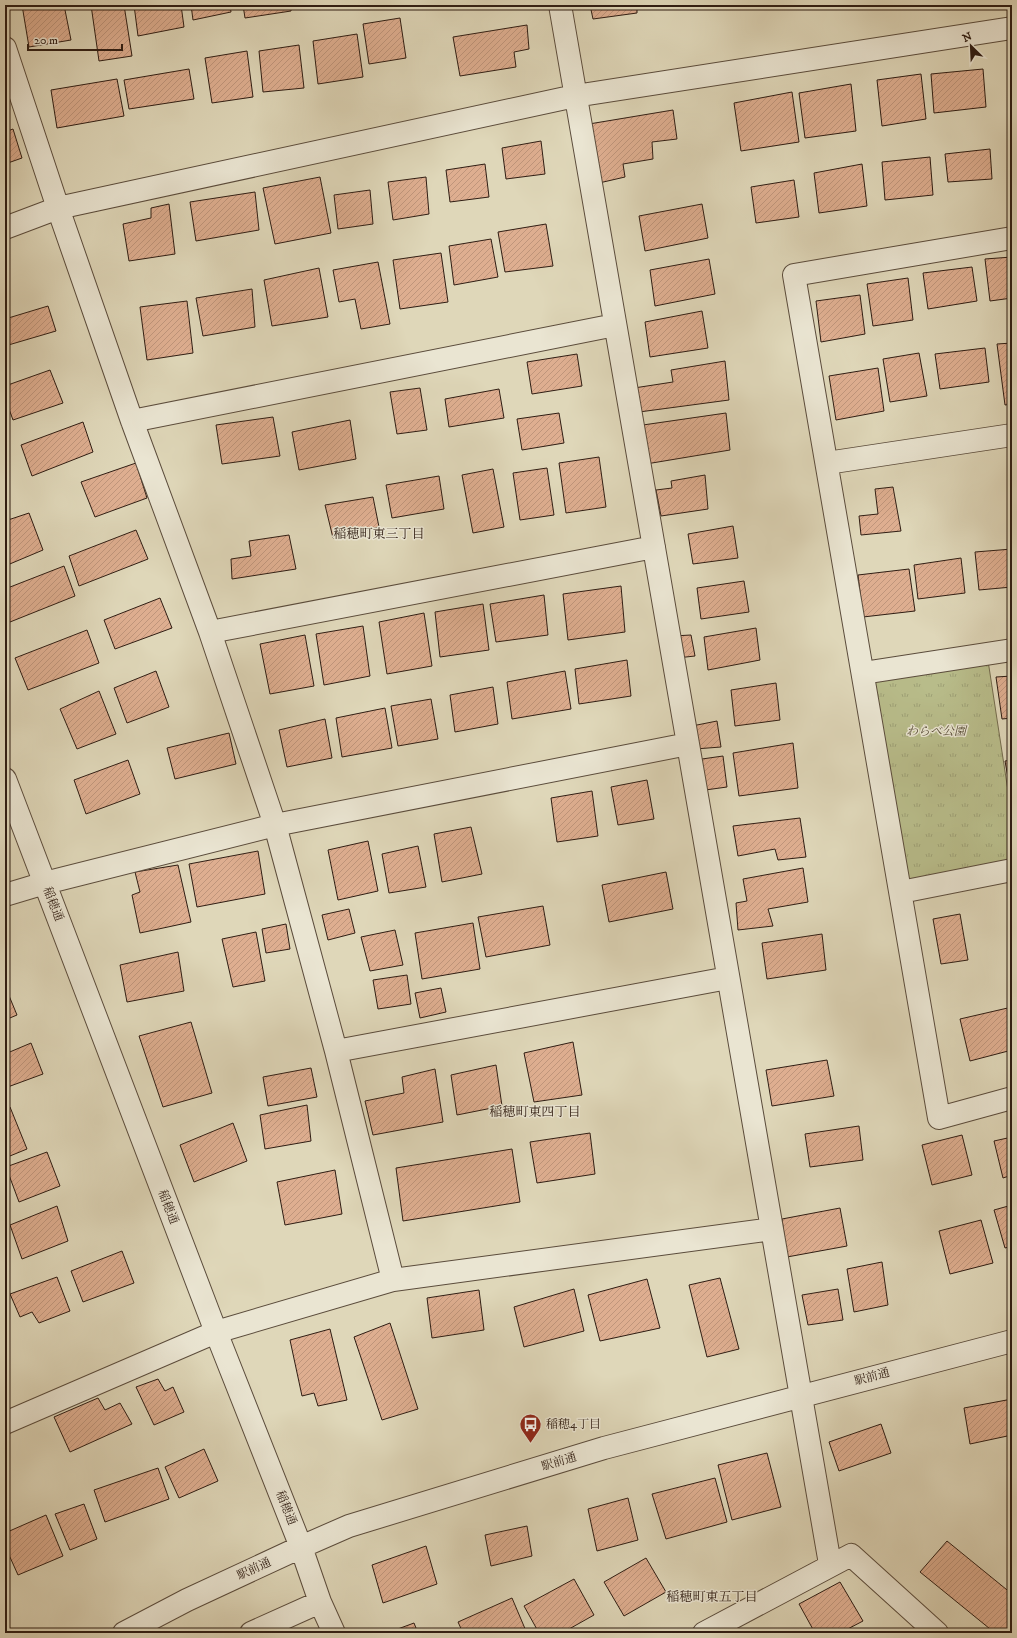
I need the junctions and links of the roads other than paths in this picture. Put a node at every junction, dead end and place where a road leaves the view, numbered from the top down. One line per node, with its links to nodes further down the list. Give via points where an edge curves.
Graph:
1 (560, 5): 4 (street)
2 (1012, 28): 4 (street)
3 (5, 48): 5 (street)
4 (575, 96): 5 (street); 8 (street)
5 (58, 208): 6 (street); 9 (street)
6 (5, 228)
7 (1012, 238): 11 (street, via 794,275)
8 (615, 325): 9 (street); 12 (street)
9 (132, 421): 13 (street)
10 (1012, 436): 11 (street)
11 (827, 463): 15 (street)
12 (654, 547): 13 (street); 16 (street)
13 (210, 632): 18 (street)
14 (1012, 650): 15 (street)
15 (863, 673): 21 (street)
16 (688, 744): 18 (street); 23 (street)
17 (5, 779): 20 (street, 稲穂通)
18 (275, 825): 20 (street); 24 (street)
19 (1012, 870): 21 (street)
20 (45, 883): 22 (street); 28 (street, 稲穂通)
21 (901, 892): 25 (street, via 940,1118)
22 (5, 895)
23 (728, 978): 24 (street); 26 (street)
24 (336, 1051): 27 (street)
25 (1012, 1098)
26 (772, 1230): 27 (street); 30 (street)
27 (393, 1280): 28 (street)
28 (216, 1332): 31 (street); 32 (street, 稲穂通)
29 (1012, 1341): 30 (street, 駅前通)
30 (801, 1396): 32 (street, 駅前通, via 604,1448 349,1526); 33 (street)
31 (5, 1423)
32 (301, 1546): 34 (street, 稲穂通); 35 (street, 駅前通)
33 (830, 1564): 38 (street); 39 (street, via 851,1554)
34 (320, 1602): 36 (street); 37 (street, 稲穂通)
35 (124, 1633)
36 (252, 1633)
37 (334, 1633)
38 (704, 1633)
39 (937, 1633)

